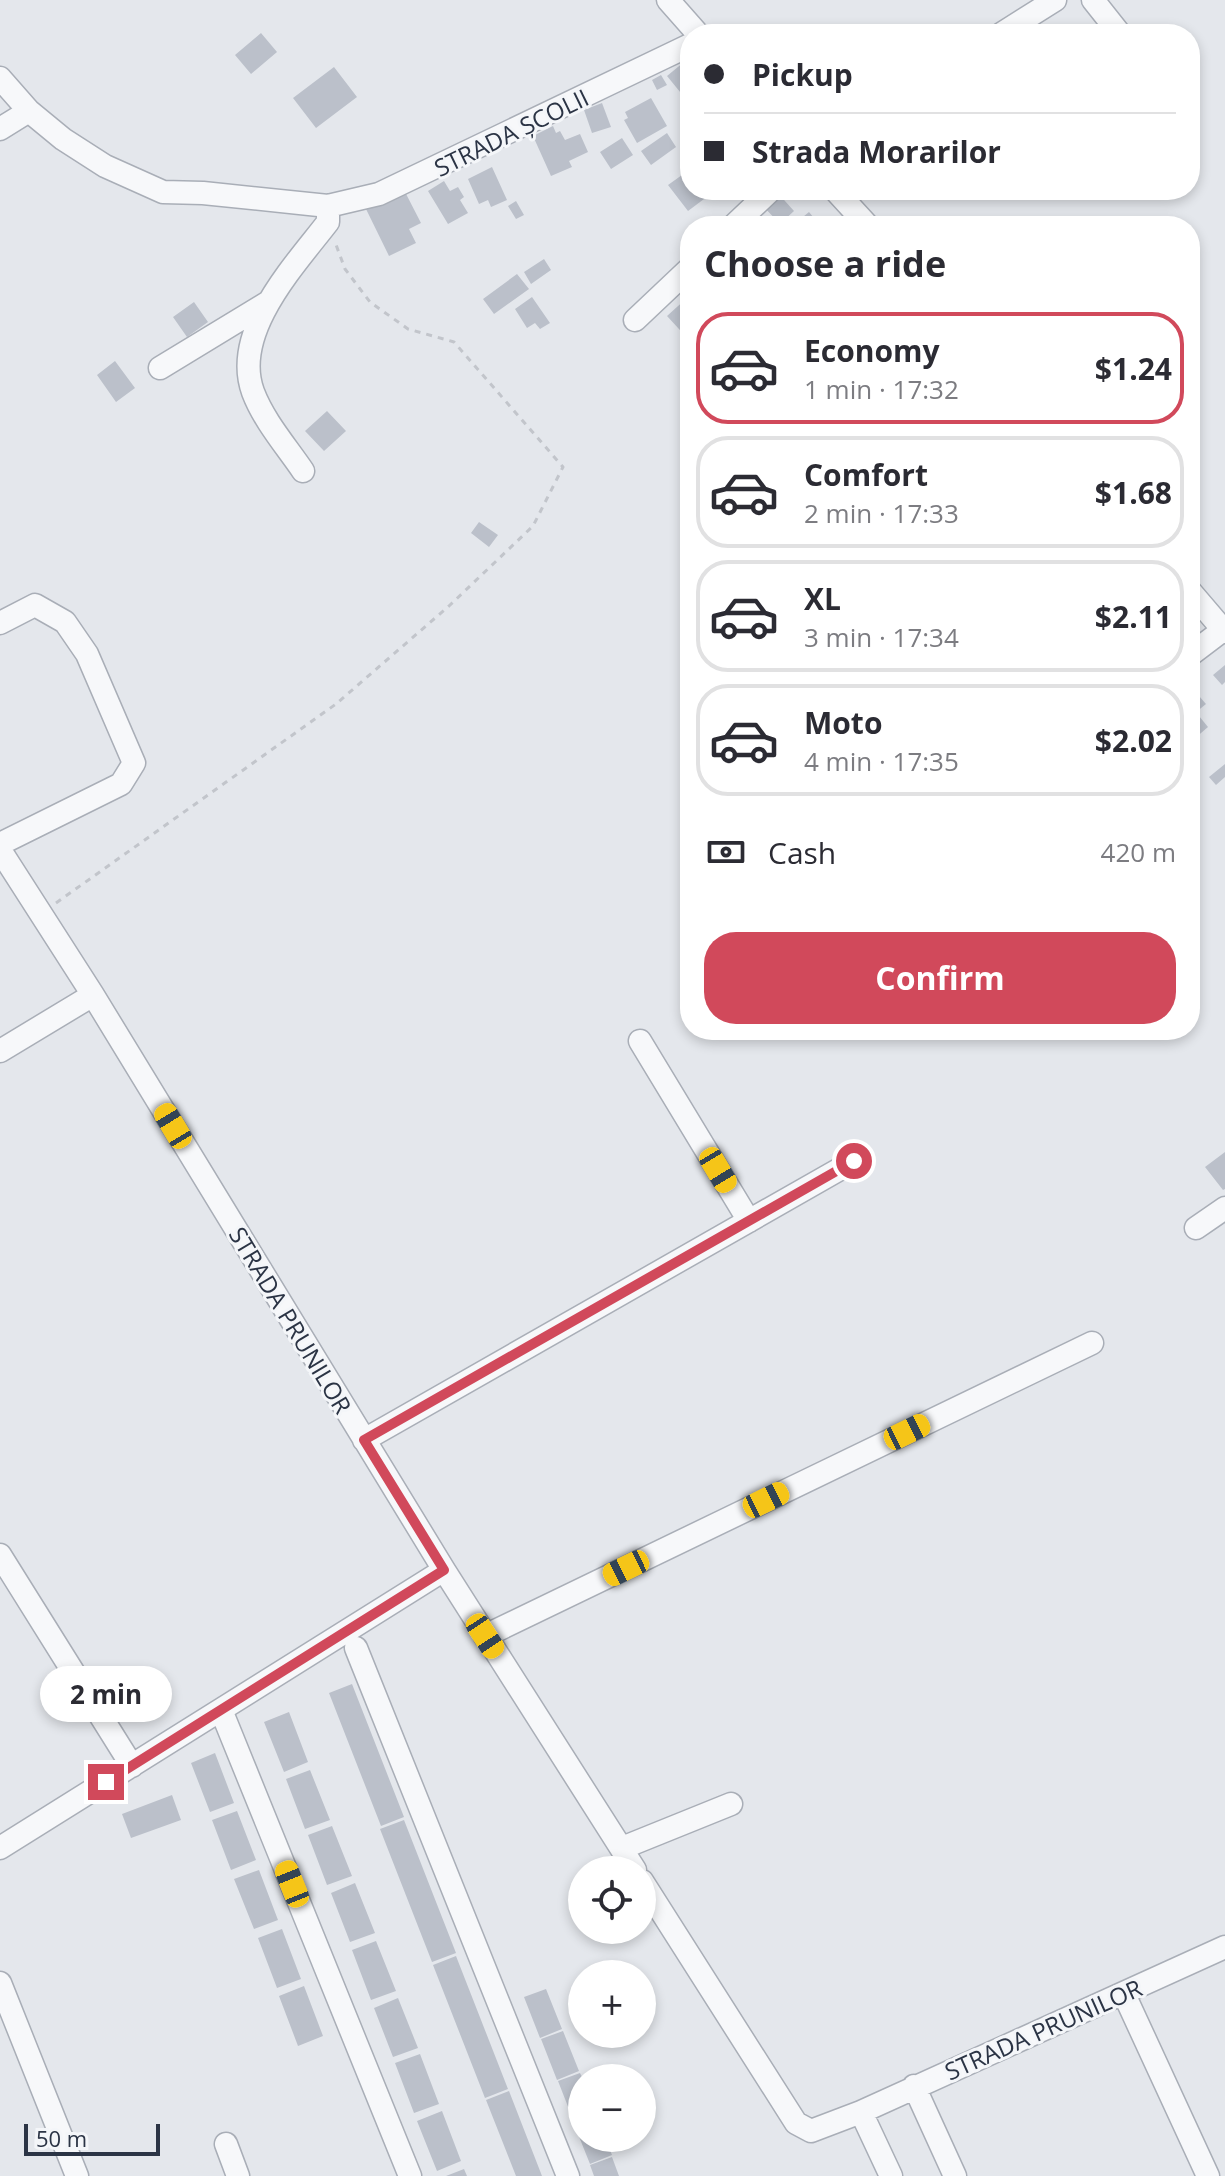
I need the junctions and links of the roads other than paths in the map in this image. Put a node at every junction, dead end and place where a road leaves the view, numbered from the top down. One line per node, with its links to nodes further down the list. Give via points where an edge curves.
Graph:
1 (668, 0): 4 (street)
2 (1055, 0): 5 (street)
3 (1093, 0): 6 (street)
4 (689, 24)
5 (1017, 24)
6 (1112, 24)
7 (680, 50): 13 (street, STRADA ȘCOLII)
8 (0, 78): 9 (street, STRADA ȘCOLII)
9 (29, 111): 10 (street); 13 (street, STRADA ȘCOLII, via 105,166 163,192 203,193)
10 (0, 129)
11 (760, 200): 14 (street)
12 (844, 200): 15 (street)
13 (328, 214): 17 (street)
14 (744, 216)
15 (859, 216)
16 (680, 277): 18 (street)
17 (267, 303): 19 (street); 20 (street, via 252,344 253,391)
18 (635, 320)
19 (160, 368)
20 (303, 471)
21 (1200, 603): 23 (street)
22 (0, 623): 25 (street, via 35,605 65,622 87,654 134,763 121,784)
23 (1224, 631): 24 (street)
24 (1200, 648)
25 (0, 847): 26 (street, STRADA PRUNILOR)
26 (93, 995): 28 (street); 34 (street, STRADA PRUNILOR)
27 (640, 1041): 31 (street)
28 (1, 1049)
29 (854, 1161): 31 (street)
30 (1225, 1208): 32 (street)
31 (749, 1221): 34 (street)
32 (1196, 1228)
33 (1092, 1343): 37 (street)
34 (364, 1440): 36 (street, STRADA PRUNILOR)
35 (0, 1555): 40 (street)
36 (444, 1570): 37 (street, STRADA PRUNILOR); 39 (street)
37 (485, 1636): 43 (street, STRADA PRUNILOR)
38 (356, 1648): 55 (street)
39 (221, 1710): 40 (street); 54 (street)
40 (132, 1766): 42 (street)
41 (731, 1804): 43 (street)
42 (0, 1848)
43 (622, 1848): 44 (street, STRADA PRUNILOR)
44 (627, 1856)
45 (656, 1903): 50 (street, STRADA PRUNILOR, via 796,2123 811,2131)
46 (1225, 1947): 48 (street, STRADA PRUNILOR)
47 (0, 1983): 52 (street)
48 (1124, 1994): 49 (street, STRADA PRUNILOR); 58 (street)
49 (914, 2086): 50 (street, STRADA PRUNILOR); 57 (street)
50 (861, 2112): 56 (street)
51 (226, 2144): 53 (street)
52 (77, 2176)
53 (238, 2176)
54 (410, 2176)
55 (568, 2176)
56 (891, 2176)
57 (955, 2176)
58 (1208, 2176)

